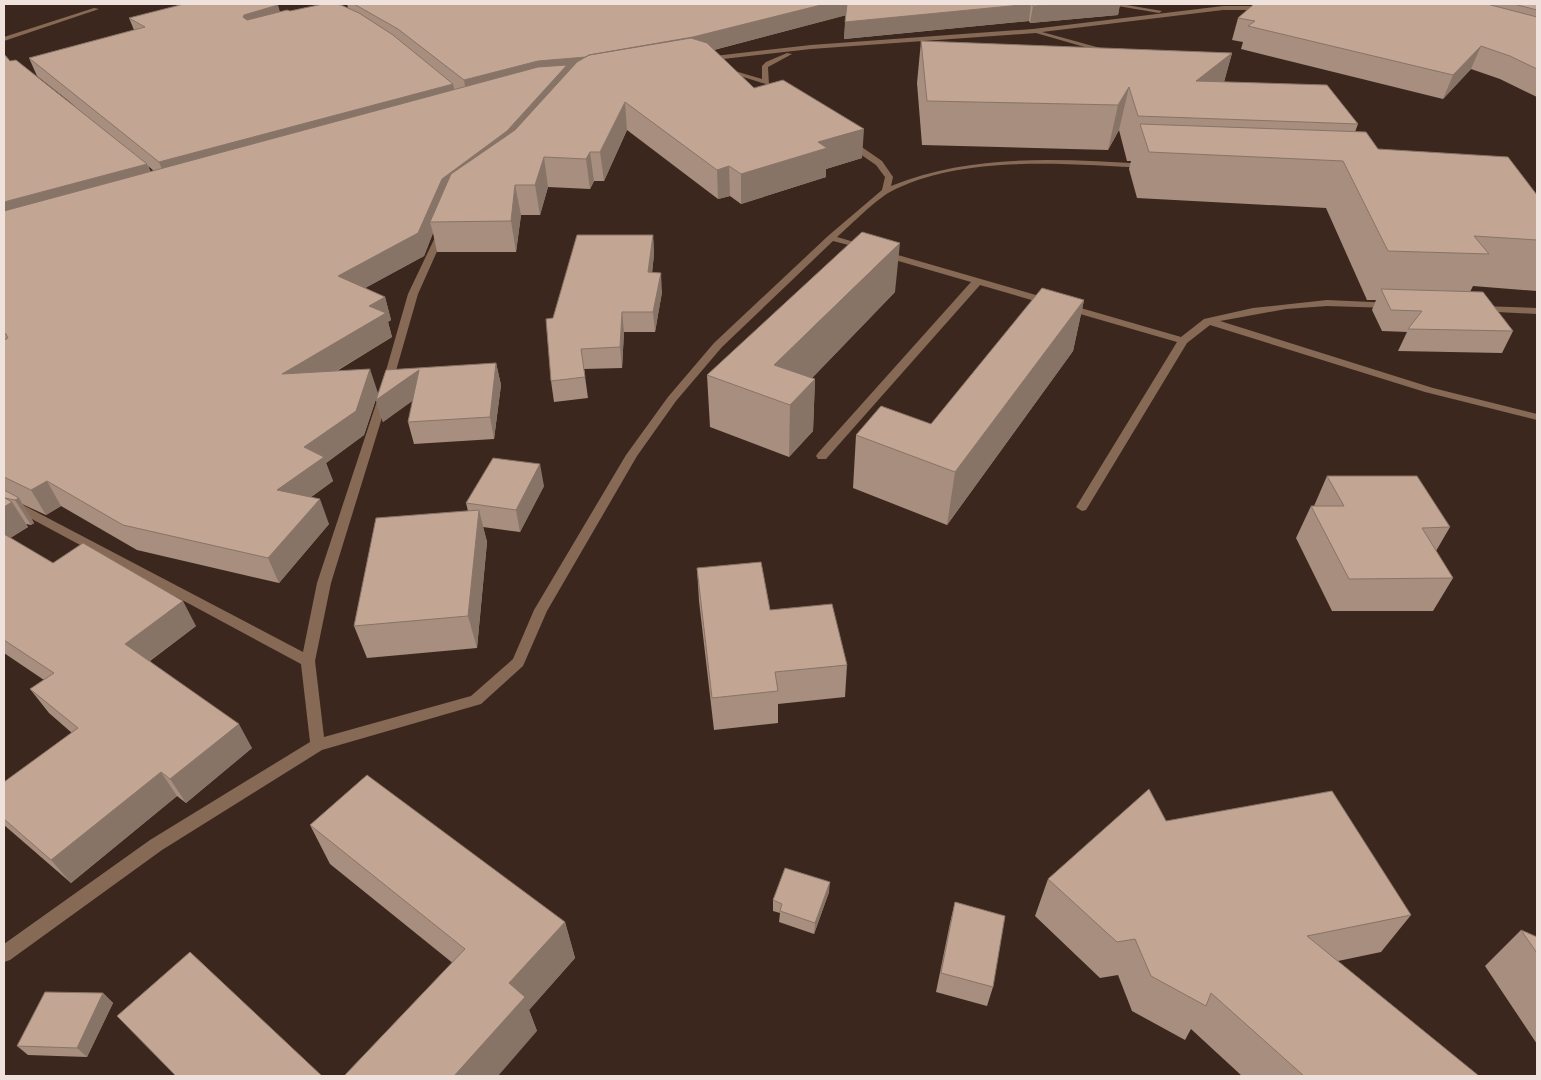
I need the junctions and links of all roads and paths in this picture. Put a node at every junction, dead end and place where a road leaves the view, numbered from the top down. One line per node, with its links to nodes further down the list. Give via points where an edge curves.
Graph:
1 (1109, 4): 4 (street)
2 (1272, 8): 4 (street, via 1223,8)
3 (96, 9): 6 (street)
4 (1175, 13): 5 (street)
5 (1033, 31): 7 (street); 8 (street)
6 (4, 39)
7 (811, 47): 7 (street, via 700,61 770,86 763,73 768,62)
8 (1118, 55)
9 (838, 135): 11 (street, via 879,163 889,177)
10 (1155, 166): 11 (street, via 1038,161 984,165 926,174)
11 (886, 191): 13 (street)
12 (447, 217): 24 (street, via 412,294 384,395 324,583)
13 (831, 238): 14 (street); 25 (street, via 718,345 672,399 632,455 546,602 518,662 476,700)
14 (976, 283): 19 (street); 21 (street)
15 (1403, 306): 18 (street, via 1327,303 1286,306)
16 (1470, 308): 17 (street)
17 (1537, 311)
18 (1208, 322): 19 (street); 20 (street, via 1429,390)
19 (1183, 341): 23 (street)
20 (1537, 417)
21 (822, 456)
22 (4, 499): 24 (street)
23 (1082, 507)
24 (308, 661): 25 (street)
25 (318, 745): 26 (street, via 156,845)
26 (4, 954)

